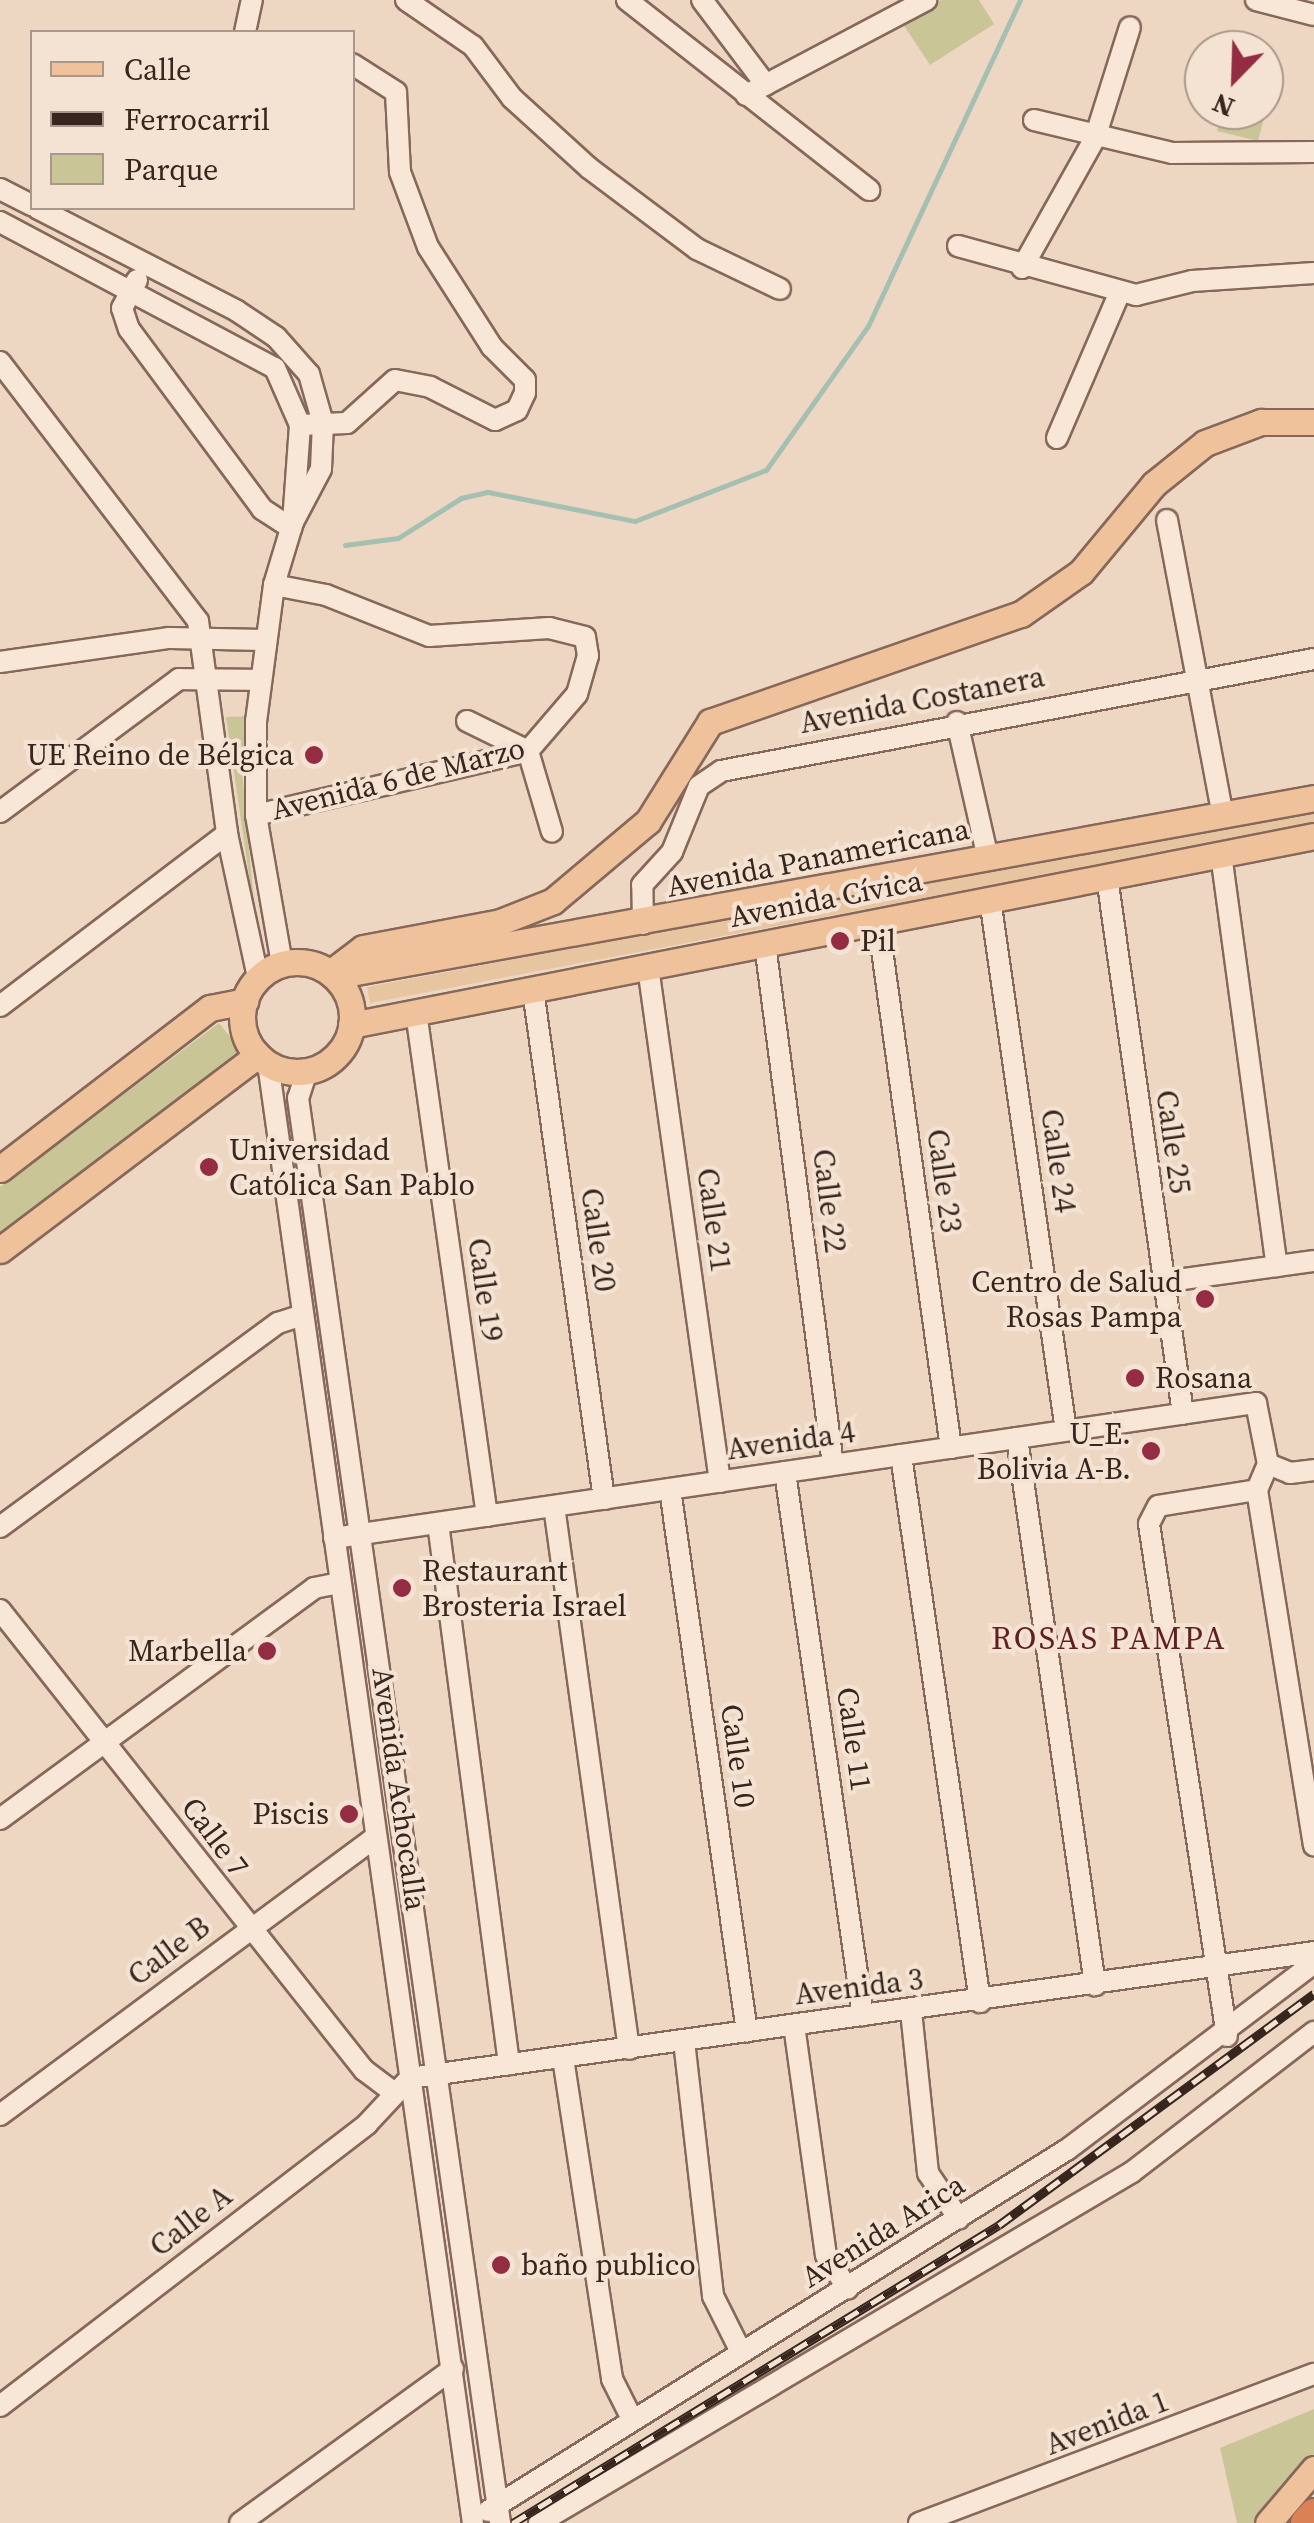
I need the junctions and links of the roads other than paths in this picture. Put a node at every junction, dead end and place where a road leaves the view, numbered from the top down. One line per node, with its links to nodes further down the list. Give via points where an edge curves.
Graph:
1 (252, 0): 9 (street)
2 (406, 0): 25 (street, via 473,46 512,98 618,190 697,250)
3 (627, 0): 12 (street)
4 (702, 0): 11 (street)
5 (926, 0): 11 (street)
6 (1256, 0): 7 (street)
7 (1314, 16)
8 (1130, 27): 14 (street)
9 (245, 30)
10 (355, 66): 29 (street, via 396,92 400,172 428,247 492,347 525,380 525,394 516,410 495,420 430,387 395,380 347,423)
11 (766, 84): 12 (street)
12 (746, 95): 17 (street)
13 (1034, 120): 14 (street)
14 (1095, 138): 15 (street, via 1187,154); 23 (street)
15 (1314, 152)
16 (0, 189): 18 (street)
17 (868, 190)
18 (30, 204)
19 (43, 210): 22 (street)
20 (0, 222): 26 (street)
21 (958, 246): 23 (street)
22 (146, 262): 26 (street); 29 (street, via 276,337 308,374)
23 (1022, 268): 27 (street)
24 (1314, 273): 27 (street)
25 (780, 289)
26 (132, 290): 31 (street, via 266,360 288,386); 34 (street, via 122,308 129,329 262,509)
27 (1120, 292): 32 (street)
28 (0, 362): 36 (street)
29 (323, 422): 31 (street); 34 (street, via 316,485)
30 (1314, 422): 62 (main road, via 1262,422 1205,443 1154,484 1081,572 1021,614 710,722 648,821 554,900 500,922 363,948)
31 (300, 425): 34 (street)
32 (1056, 438)
33 (1167, 520): 40 (street)
34 (292, 525): 35 (street)
35 (274, 585): 37 (street); 45 (street, Avenida 6 de Marzo, via 326,595 429,636 549,628 585,637 577,694)
36 (205, 638): 37 (street); 39 (street); 41 (street)
37 (264, 640): 42 (street)
38 (1314, 659): 40 (street, Avenida Costanera)
39 (0, 662)
40 (1197, 677): 44 (street, Avenida Costanera); 49 (street)
41 (210, 679): 42 (street); 47 (street, via 179,680); 51 (street)
42 (260, 680): 48 (street)
43 (467, 720): 45 (street)
44 (957, 722): 54 (street); 58 (street, Avenida Costanera, via 710,777 687,804 672,852 642,885)
45 (528, 752): 48 (street, Avenida 6 de Marzo); 50 (street)
46 (1314, 798): 49 (main road, Avenida Panamericana)
47 (0, 812)
48 (256, 815): 60 (street)
49 (1223, 815): 54 (main road, Avenida Panamericana)
50 (552, 832)
51 (227, 834): 63 (street); 66 (street)
52 (1314, 836): 53 (main road, Avenida Cívica)
53 (1221, 854): 55 (main road, Avenida Cívica); 74 (street)
54 (988, 859): 58 (main road, Avenida Panamericana)
55 (1106, 876): 56 (main road, Avenida Cívica); 75 (street, Calle 25)
56 (990, 900): 57 (main road, Avenida Cívica); 78 (street, Calle 24)
57 (878, 922): 59 (main road, Avenida Cívica); 80 (street, Calle 23)
58 (643, 924): 62 (main road, Avenida Panamericana)
59 (765, 944): 61 (main road, Avenida Cívica); 83 (street, Calle 22)
60 (282, 964): 62 (main road); 63 (main road)
61 (648, 967): 64 (main road, Avenida Cívica); 86 (street, Calle 21)
62 (332, 974): 68 (main road, via 347,993)
63 (258, 978): 65 (main road)
64 (532, 990): 67 (main road, Avenida Cívica); 89 (street, Calle 20)
65 (244, 1001): 69 (main road, via 244,1032); 71 (main road, via 210,1008)
66 (0, 1006)
67 (416, 1012): 68 (main road, Avenida Cívica); 91 (street, Calle 19)
68 (351, 1026): 70 (main road, via 334,1058)
69 (263, 1059): 70 (main road); 72 (main road); 76 (street, Avenida Achocalla)
70 (307, 1070): 94 (street, Avenida Achocalla, via 298,1098)
71 (0, 1169)
72 (0, 1250)
73 (1314, 1261): 74 (street)
74 (1277, 1266): 75 (street)
75 (1162, 1282): 77 (street, Calle 25)
76 (302, 1315): 93 (street, via 278,1322); 95 (street, Avenida Achocalla)
77 (1183, 1414): 78 (street, Avenida 4); 82 (street, Avenida 4, via 1256,1404)
78 (1066, 1431): 79 (street, Avenida 4)
79 (1017, 1438): 80 (street, Avenida 4); 106 (street)
80 (952, 1448): 81 (street, Avenida 4)
81 (901, 1456): 83 (street, Avenida 4); 107 (street)
82 (1268, 1464): 84 (street, via 1290,1473); 88 (street)
83 (834, 1465): 85 (street, Avenida 4)
84 (1314, 1470)
85 (785, 1472): 86 (street, Avenida 4); 109 (street, Calle 11)
86 (720, 1482): 87 (street, Avenida 4)
87 (670, 1489): 89 (street, Avenida 4); 111 (street, Calle 10)
88 (1257, 1490): 101 (street); 105 (street, via 1158,1506 1150,1516)
89 (604, 1499): 90 (street, Avenida 4)
90 (554, 1506): 91 (street, Avenida 4); 115 (street)
91 (487, 1516): 92 (street, Avenida 4)
92 (438, 1523): 94 (street, Avenida 4); 117 (street)
93 (0, 1527)
94 (360, 1534): 95 (street, Avenida 4); 118 (street, Avenida Achocalla)
95 (334, 1538): 96 (street, Avenida Achocalla)
96 (340, 1583): 98 (street, via 314,1588); 100 (street, Avenida Achocalla)
97 (0, 1610): 98 (street, Calle 7)
98 (103, 1739): 99 (street); 102 (street, Calle 7)
99 (0, 1819)
100 (376, 1836): 102 (street, Calle B); 119 (street, Avenida Achocalla)
101 (1314, 1845)
102 (248, 1929): 120 (street, Calle 7, via 364,2070); 121 (street, Calle B)
103 (1314, 1952): 105 (street, Avenida 3)
104 (1314, 1963): 113 (street, Avenida Arica)
105 (1210, 1967): 106 (street, Avenida 3); 113 (street)
106 (1094, 1985): 107 (street, Avenida 3)
107 (980, 2002): 108 (street, Avenida 3)
108 (911, 2010): 109 (street, Avenida 3); 122 (street, via 928,2172)
109 (863, 2015): 110 (street, Avenida 3)
110 (794, 2026): 111 (street, Avenida 3); 123 (street, via 826,2255)
111 (747, 2032): 114 (street, Avenida 3)
112 (1314, 2032): 134 (street, via 1132,2172)
113 (1227, 2036): 122 (street, Avenida Arica)
114 (684, 2041): 115 (street, Avenida 3); 124 (street, via 713,2296)
115 (629, 2049): 116 (street, Avenida 3)
116 (563, 2058): 117 (street, Avenida 3); 128 (street, via 612,2379)
117 (510, 2064): 118 (street, Avenida 3)
118 (438, 2074): 119 (street, Avenida 3); 131 (street, Avenida Achocalla)
119 (410, 2078): 120 (street, Calle A); 125 (street, Avenida Achocalla)
120 (392, 2091): 127 (street, Calle A, via 367,2124)
121 (0, 2115)
122 (959, 2219): 123 (street, Avenida Arica)
123 (848, 2289): 124 (street, Avenida Arica)
124 (741, 2352): 128 (street, Avenida Arica)
125 (453, 2369): 132 (street, Avenida Achocalla); 133 (street)
126 (1314, 2374): 135 (street, Avenida 1)
127 (0, 2406)
128 (631, 2417): 131 (street, Avenida Arica)
129 (1314, 2469): 136 (main road)
130 (1314, 2514): 137 (highway)
131 (498, 2515): 132 (street, Avenida Arica)
132 (470, 2522)
133 (240, 2523)
134 (539, 2523)
135 (919, 2523)
136 (1268, 2523)
137 (1306, 2523)

